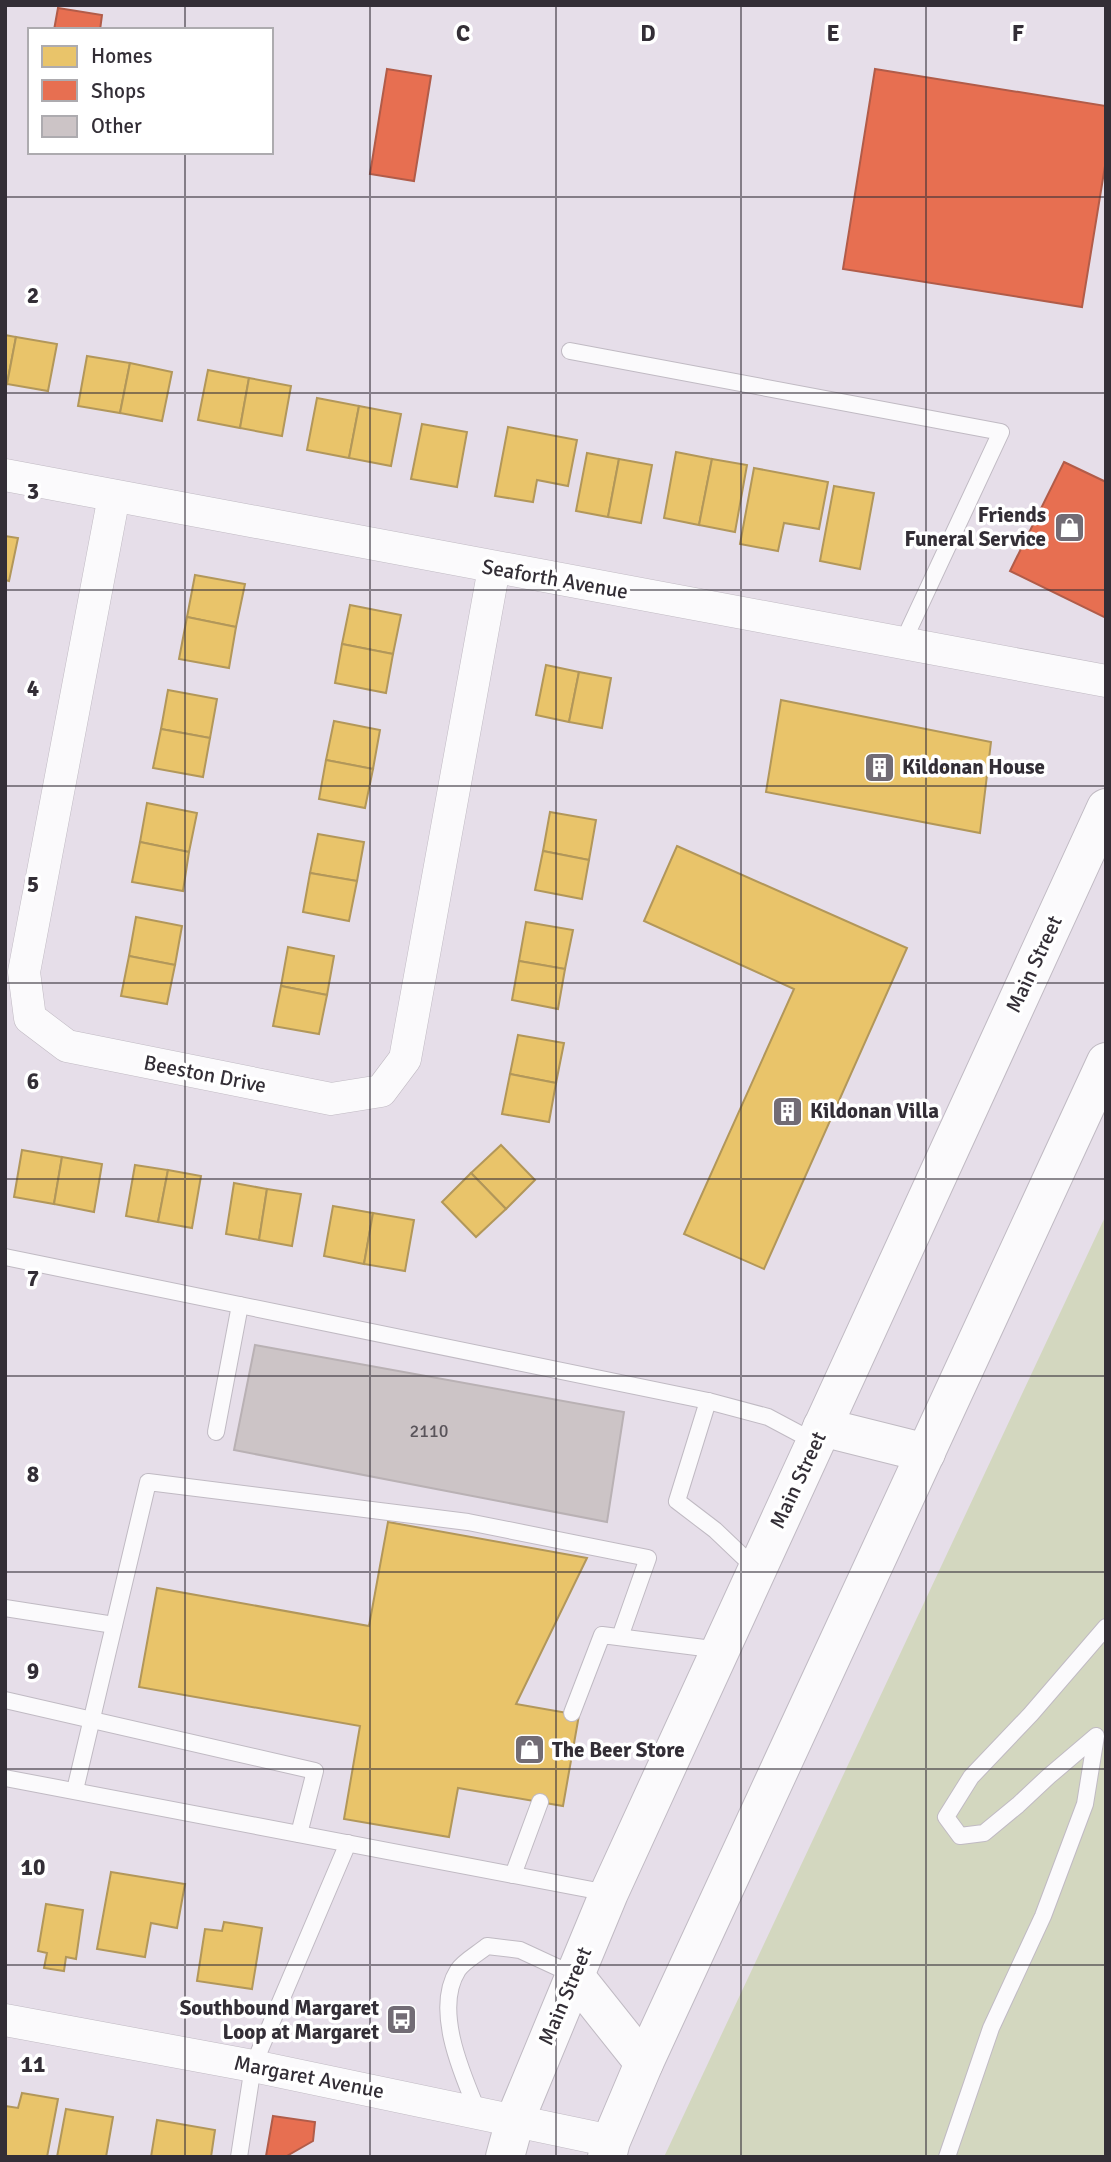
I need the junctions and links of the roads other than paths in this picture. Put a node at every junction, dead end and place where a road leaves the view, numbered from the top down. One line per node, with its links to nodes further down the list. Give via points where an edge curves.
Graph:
1 (570, 351): 5 (lane, via 1001,432)
2 (5, 475): 3 (street, Seaforth Avenue)
3 (114, 496): 4 (street, Seaforth Avenue); 4 (street, Beeston Drive, via 24,972 30,1018 67,1046 331,1099 381,1091 405,1059)
4 (494, 568): 5 (street, Seaforth Avenue)
5 (903, 642): 6 (street, Seaforth Avenue)
6 (1106, 681)
7 (1106, 808): 13 (main road, Main Street)
8 (1106, 1062): 14 (main road)
9 (5, 1257): 10 (lane)
10 (240, 1305): 11 (lane); 12 (lane)
11 (709, 1401): 13 (lane); 15 (lane, via 677,1501)
12 (216, 1432)
13 (819, 1434): 14 (main road); 15 (main road, Main Street)
14 (926, 1453): 33 (main road)
15 (757, 1570): 20 (main road, Main Street)
16 (5, 1608): 17 (lane)
17 (114, 1625): 19 (lane, via 148,1482 468,1522 648,1558); 23 (lane)
18 (1106, 1626): 40 (lane, via 971,1777 946,1817 960,1836 984,1833 1096,1736 1085,1804 1043,1916 990,2028)
19 (620, 1637): 20 (lane); 22 (lane, via 602,1635)
20 (720, 1650): 30 (main road, Main Street)
21 (5, 1700): 23 (lane)
22 (572, 1713)
23 (91, 1720): 25 (lane); 27 (lane, via 315,1771)
24 (5, 1778): 25 (lane)
25 (75, 1790): 27 (lane)
26 (540, 1802): 29 (lane)
27 (299, 1834): 28 (lane)
28 (348, 1843): 29 (lane); 34 (lane)
29 (513, 1875): 30 (lane)
30 (609, 1894): 31 (main road, Main Street)
31 (574, 1975): 33 (main road); 35 (lane, via 520,1950 487,1945 459,1969 448,1995 450,2028 459,2068); 36 (main road, Main Street)
32 (5, 2020): 34 (street, Margaret Avenue)
33 (644, 2063): 37 (main road)
34 (253, 2066): 35 (street, Margaret Avenue); 38 (lane)
35 (478, 2112): 36 (street, Margaret Avenue)
36 (514, 2120): 37 (street, Margaret Avenue); 39 (main road, Main Street)
37 (609, 2149)
38 (239, 2157)
39 (505, 2157)
40 (947, 2157)

